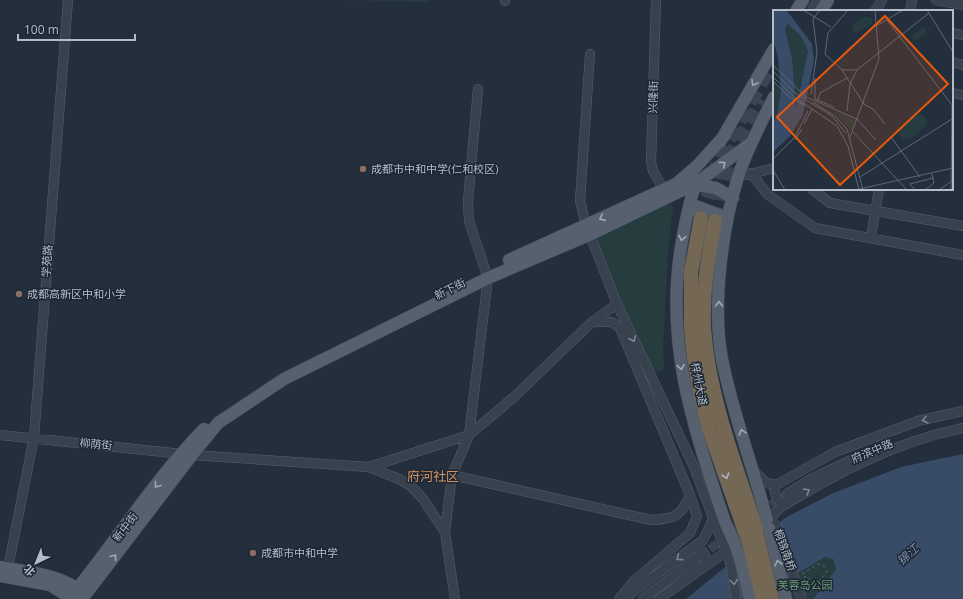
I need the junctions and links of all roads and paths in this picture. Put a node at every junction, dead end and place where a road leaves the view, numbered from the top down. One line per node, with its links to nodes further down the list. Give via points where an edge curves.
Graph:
1 (68, 0): 49 (street, 学苑路)
2 (656, 0): 30 (street, 兴隆街, via 651,162)
3 (803, 0): 9 (main road)
4 (828, 0): 10 (main road)
5 (882, 0): 11 (street)
6 (912, 0): 12 (street)
7 (936, 0): 8 (street)
8 (963, 5)
9 (797, 10)
10 (822, 10)
11 (876, 10)
12 (910, 10)
13 (953, 33): 14 (street)
14 (963, 35)
15 (773, 51): 23 (main road, one-way to 23)
16 (590, 54): 38 (street, via 580,201)
17 (953, 62): 18 (street)
18 (963, 64)
19 (478, 89): 41 (street, via 468,201 469,222)
20 (953, 93): 21 (street)
21 (963, 95)
22 (773, 99): 24 (main road)
23 (725, 135): 28 (main road, 新下街, via 697,166); 29 (main road)
24 (751, 143): 27 (main road); 29 (main road, 新下街, one-way to 24)
25 (773, 168): 26 (street)
26 (751, 174): 27 (street); 39 (street, via 767,194 815,228)
27 (738, 177): 33 (main road)
28 (676, 184): 29 (main road); 30 (main road, 新下街)
29 (695, 184): 33 (main road, via 716,188); 35 (main road); 38 (main road, 新下街)
30 (664, 190): 38 (main road, 新下街, one-way to 38)
31 (813, 190): 34 (street, via 830,203)
32 (879, 190): 34 (street)
33 (733, 198): 36 (main road)
34 (875, 210): 37 (street); 39 (street)
35 (695, 215): 36 (main road, via 696,206 720,215); 55 (main road, one-way to 55, via 679,254 676,293 677,347 692,419); 60 (highway, 梓州大道, one-way to 60, via 691,327 700,393 709,429)
36 (721, 222): 52 (main road, one-way to 36, via 722,358 718,324); 60 (highway, 梓州大道, via 704,290 704,330 715,395)
37 (963, 226)
38 (587, 230): 41 (main road, 新下街); 42 (street)
39 (871, 237): 40 (street)
40 (963, 256)
41 (488, 274): 48 (street); 50 (main road, 新下街, via 282,373 215,418)
42 (617, 304): 43 (street); 58 (street, one-way to 58, via 694,467)
43 (592, 322): 48 (street, via 514,397); 56 (street, via 612,322 620,328)
44 (963, 411): 54 (street, one-way to 54, via 918,421 835,452)
45 (963, 422): 57 (street, 府滨中路, via 879,447 809,480)
46 (963, 428): 57 (street, one-way to 46, via 870,457 908,442)
47 (0, 435): 49 (street, 柳荫街)
48 (469, 435): 51 (street); 53 (street)
49 (34, 437): 50 (street, 柳荫街); 64 (street, 学苑路)
50 (186, 454): 51 (street, 柳荫街); 68 (main road, 新中街)
51 (369, 467): 59 (street, via 412,487 424,499)
52 (756, 474): 54 (street, via 766,483); 60 (main road)
53 (452, 475): 56 (street, via 651,520 675,517); 59 (street)
54 (776, 485): 57 (street, via 774,490 777,499 784,503)
55 (715, 491): 58 (street); 60 (main road)
56 (690, 496): 71 (street, via 696,516 690,533 634,581)
57 (788, 498): 60 (street)
58 (713, 517): 60 (street); 61 (street, via 707,534)
59 (446, 532): 70 (street)
60 (755, 535): 63 (street); 69 (street, 桐锦南桥, bridge, via 780,542); 75 (street, one-way to 75, via 731,565); 76 (main road); 77 (highway); 78 (highway, 桐锦南桥); 79 (main road, 桐锦南桥, one-way to 60, bridge)
61 (693, 548): 63 (street, via 704,552); 72 (street, one-way to 72)
62 (697, 558): 73 (street)
63 (704, 565): 74 (street)
64 (3, 570): 68 (main road, via 55,578)
65 (797, 579): 69 (path, via 818,564 823,565 827,572)
66 (804, 579): 67 (path, via 806,576 809,578 808,582)
67 (805, 582)
68 (76, 596)
69 (805, 596)
70 (455, 599)
71 (619, 599)
72 (624, 599)
73 (643, 599)
74 (659, 599)
75 (736, 599)
76 (750, 599)
77 (762, 599)
78 (776, 599)
79 (786, 599)

